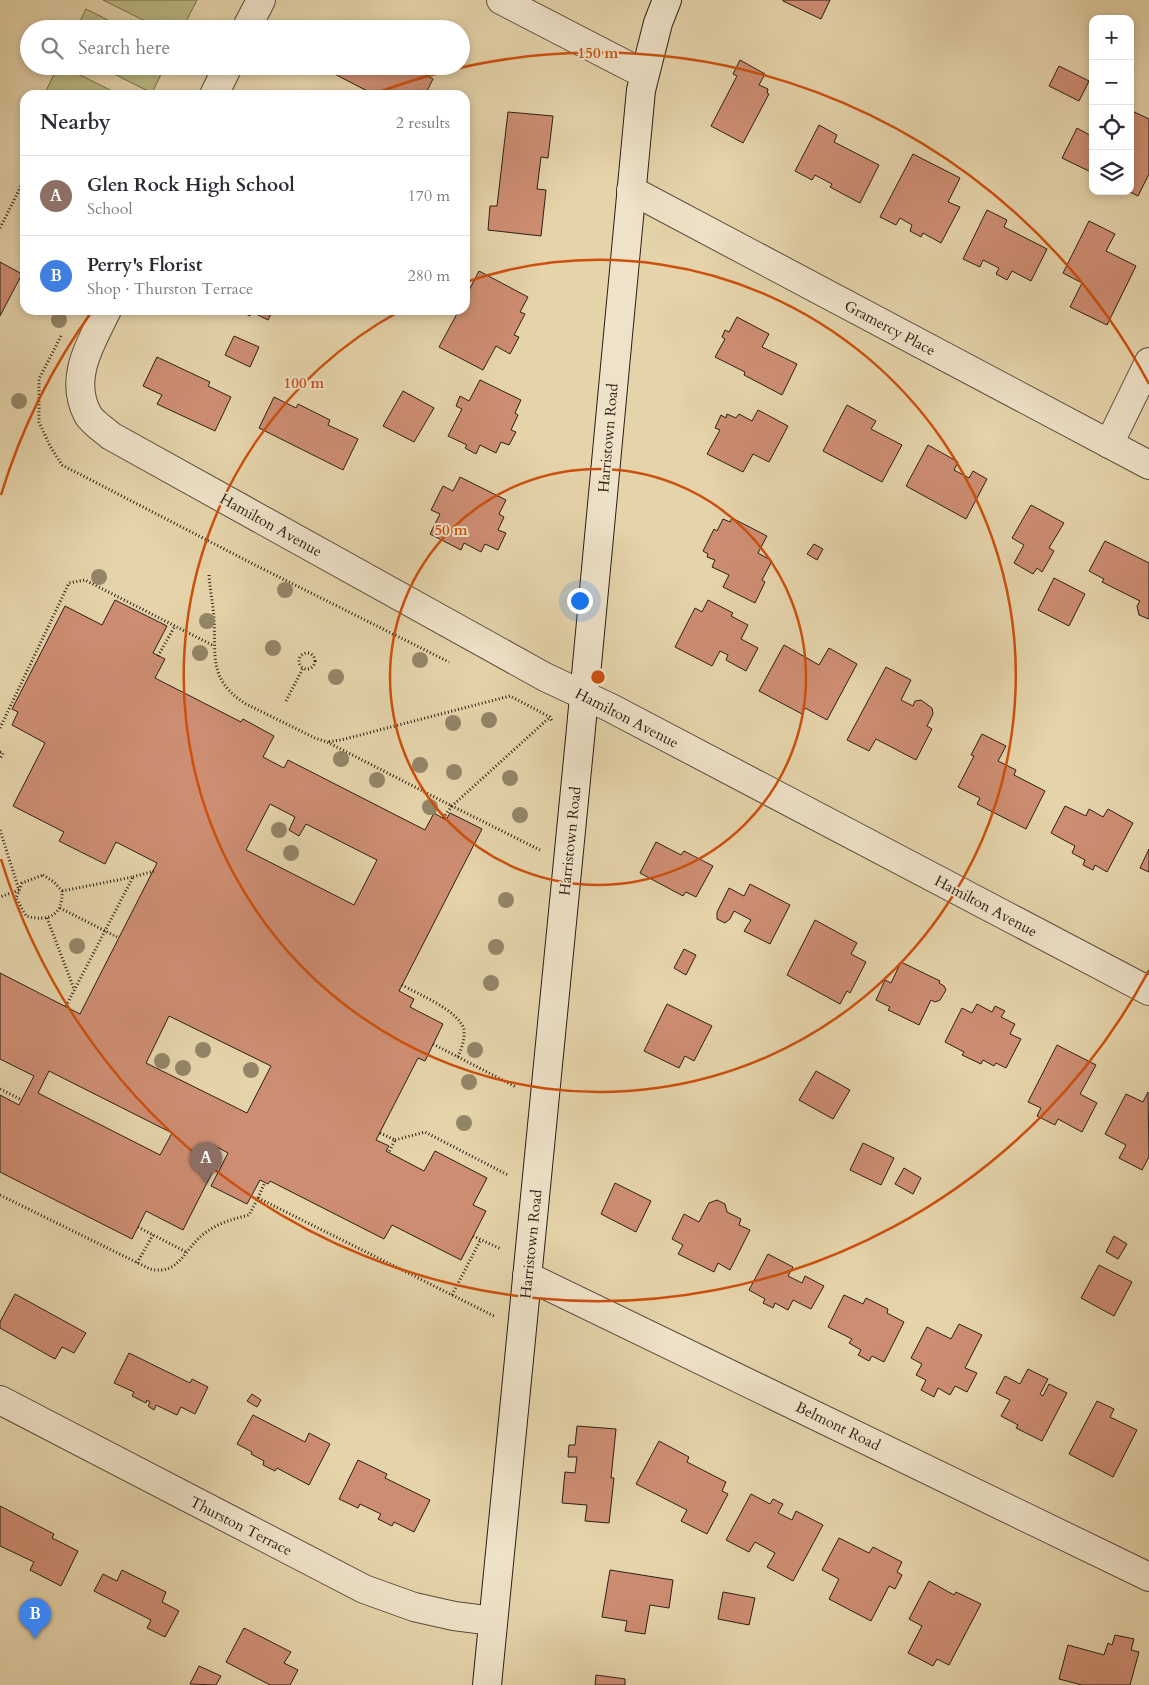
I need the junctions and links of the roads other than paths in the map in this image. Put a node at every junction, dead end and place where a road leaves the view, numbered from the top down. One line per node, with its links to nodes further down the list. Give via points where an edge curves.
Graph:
1 (261, 0): 4 (street)
2 (502, 0): 5 (street)
3 (667, 0): 5 (street, Harristown Road)
4 (251, 20)
5 (644, 74): 8 (street, Harristown Road)
6 (224, 75): 7 (street)
7 (216, 90)
8 (631, 190): 11 (street, Gramercy Place); 13 (street, Harristown Road)
9 (105, 315): 13 (street, Hamilton Avenue, via 85,355 80,376 81,396 89,416 111,436 545,677)
10 (1149, 362): 11 (street)
11 (1109, 444): 12 (street, Gramercy Place)
12 (1149, 465)
13 (585, 696): 14 (street, Hamilton Avenue); 15 (street, Harristown Road)
14 (1149, 991)
15 (527, 1276): 17 (street, Belmont Road); 18 (street, Harristown Road)
16 (0, 1400): 18 (street, Thurston Terrace, via 364,1589 414,1607)
17 (1149, 1577)
18 (493, 1621): 19 (street, Harristown Road)
19 (487, 1685)

